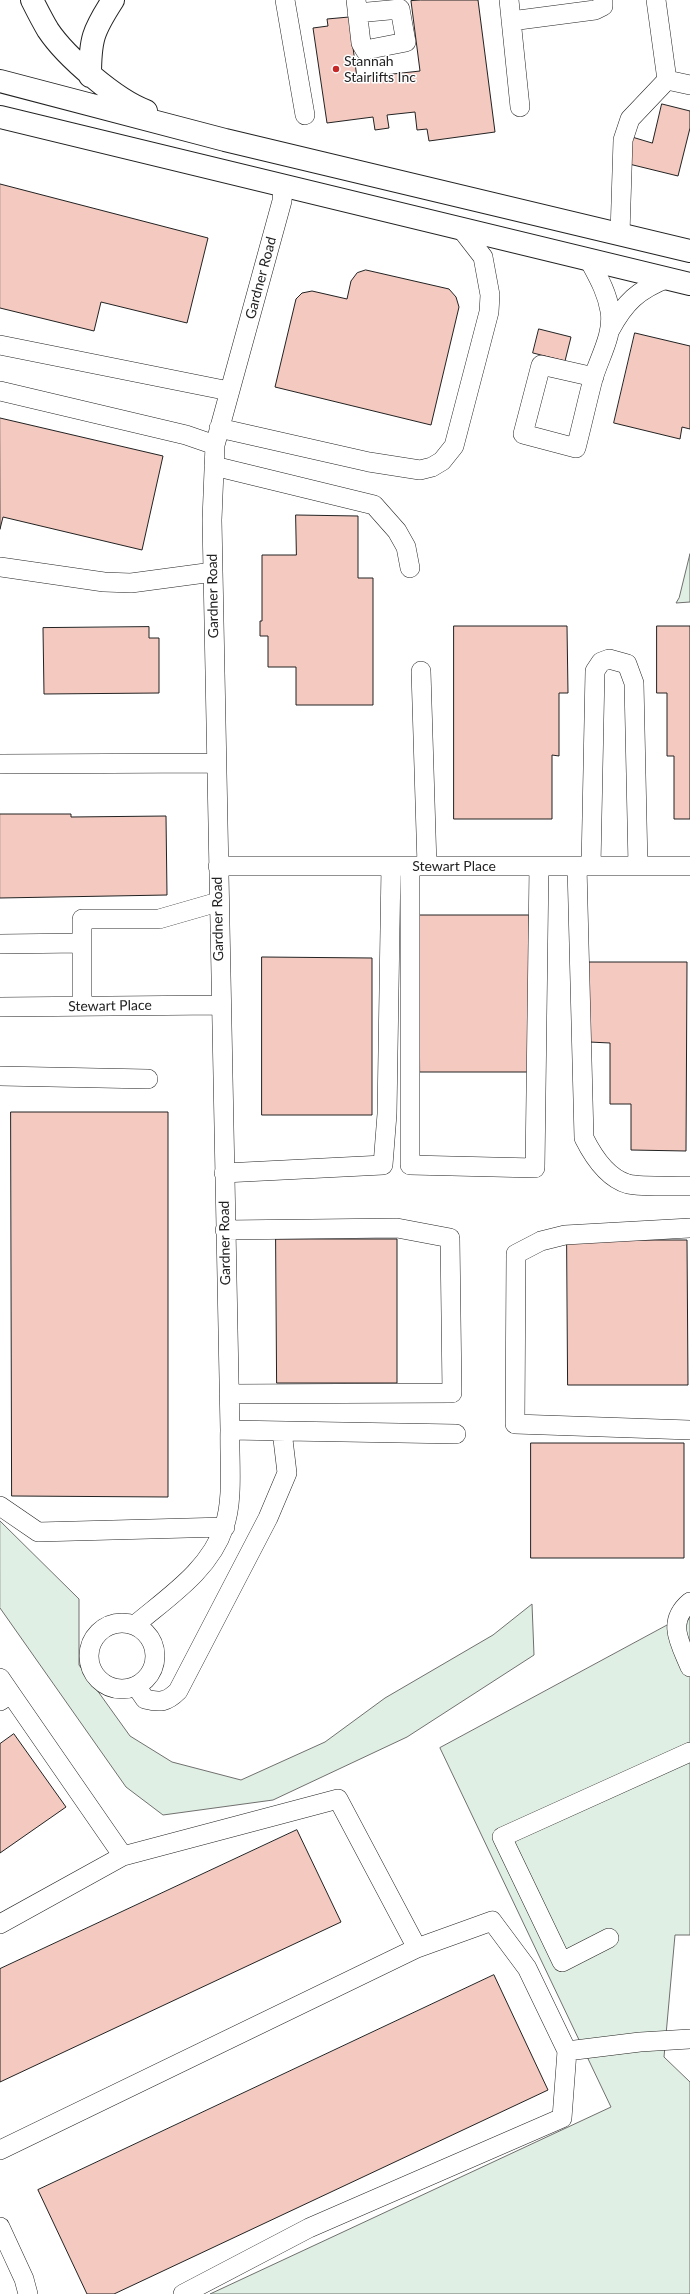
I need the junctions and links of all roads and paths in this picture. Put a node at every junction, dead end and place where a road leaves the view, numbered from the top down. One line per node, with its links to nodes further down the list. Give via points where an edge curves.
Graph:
1 (32, 0): 8 (highway, via 49,31)
2 (114, 0): 8 (highway, via 99,21 90,45)
3 (285, 0): 13 (street)
4 (509, 0): 7 (street)
5 (603, 0): 7 (street, via 603,6 595,10)
6 (656, 0): 9 (street)
7 (511, 21): 12 (street)
8 (90, 76): 15 (highway, via 137,108)
9 (667, 80): 11 (street); 18 (street, via 630,119 623,140)
10 (0, 81): 15 (highway)
11 (690, 85)
12 (520, 107)
13 (305, 115)
14 (0, 118): 16 (highway)
15 (224, 140): 18 (highway)
16 (283, 186): 17 (highway); 27 (street, Gardner Road, via 282,201)
17 (462, 230): 20 (highway); 28 (street, via 483,257 490,295 489,312 454,446 442,461 420,470)
18 (620, 234): 19 (highway)
19 (690, 251)
20 (589, 260): 21 (highway); 23 (street, via 605,288 611,313)
21 (668, 278): 22 (highway); 23 (street, via 650,286 624,306)
22 (690, 284)
23 (608, 333): 25 (street)
24 (0, 345): 27 (street)
25 (594, 377): 25 (street, via 576,448 523,434 541,365)
26 (0, 391): 28 (street, via 186,435)
27 (229, 391): 28 (street, Gardner Road)
28 (217, 436): 29 (street, Gardner Road)
29 (214, 466): 31 (street, via 374,505 397,531 406,547); 32 (street, Gardner Road)
30 (0, 567): 32 (street, via 104,582 132,582)
31 (410, 568)
32 (213, 572): 34 (street, Gardner Road)
33 (421, 671): 37 (street)
34 (216, 763): 35 (street); 36 (street, Gardner Road)
35 (0, 764)
36 (218, 866): 37 (street, Stewart Place); 42 (street, Gardner Road)
37 (409, 866): 38 (street, Stewart Place); 38 (street, via 410,1165 535,1168); 50 (street, via 383,1165)
38 (539, 866): 39 (street, Stewart Place)
39 (584, 866): 40 (street, Stewart Place); 40 (street, via 592,812 595,671 601,662 609,659 627,664 634,683); 51 (street, via 584,1138 599,1163 612,1175 628,1184)
40 (638, 866): 41 (street, Stewart Place)
41 (690, 866)
42 (218, 902): 43 (street, via 159,919 82,919); 45 (street, Gardner Road)
43 (82, 943): 44 (street); 46 (street)
44 (0, 944)
45 (220, 1005): 46 (street, Stewart Place); 50 (street, Gardner Road)
46 (82, 1006): 47 (street, Stewart Place)
47 (0, 1007)
48 (0, 1076): 49 (street)
49 (148, 1079)
50 (224, 1173): 53 (street, Gardner Road)
51 (690, 1186)
52 (690, 1228): 56 (street, via 565,1235 541,1241 516,1254 515,1424)
53 (225, 1230): 54 (street, Gardner Road); 54 (street, via 397,1228 450,1238 452,1393)
54 (229, 1394): 55 (street, Gardner Road)
55 (230, 1430): 57 (street); 60 (street, Gardner Road)
56 (690, 1430)
57 (282, 1431): 58 (street); 65 (street, via 287,1473 268,1518 178,1691 170,1699 158,1702 145,1699)
58 (456, 1434)
59 (0, 1506): 60 (street, via 38,1532)
60 (225, 1527): 62 (street, Gardner Road, via 213,1550 195,1575)
61 (690, 1602): 63 (street, via 676,1621 678,1640)
62 (135, 1625): 65 (street, via 150,1637 156,1657 146,1679); 65 (street, via 112,1624 101,1630 94,1638 89,1658 96,1677 107,1685 118,1689)
63 (690, 1667)
64 (0, 1678): 66 (street)
65 (136, 1686)
66 (5, 1697): 68 (street)
67 (690, 1752): 70 (street, via 502,1837 562,1962)
68 (123, 1856): 69 (street); 71 (street, via 338,1799)
69 (0, 1924)
70 (609, 1938)
71 (417, 1948): 73 (street, via 492,1921 527,1968); 74 (street)
72 (690, 2038): 73 (street)
73 (567, 2051): 77 (street, via 562,2118 309,2228)
74 (0, 2150)
75 (0, 2229): 76 (street, via 24,2279)
76 (28, 2294)
77 (183, 2294)

